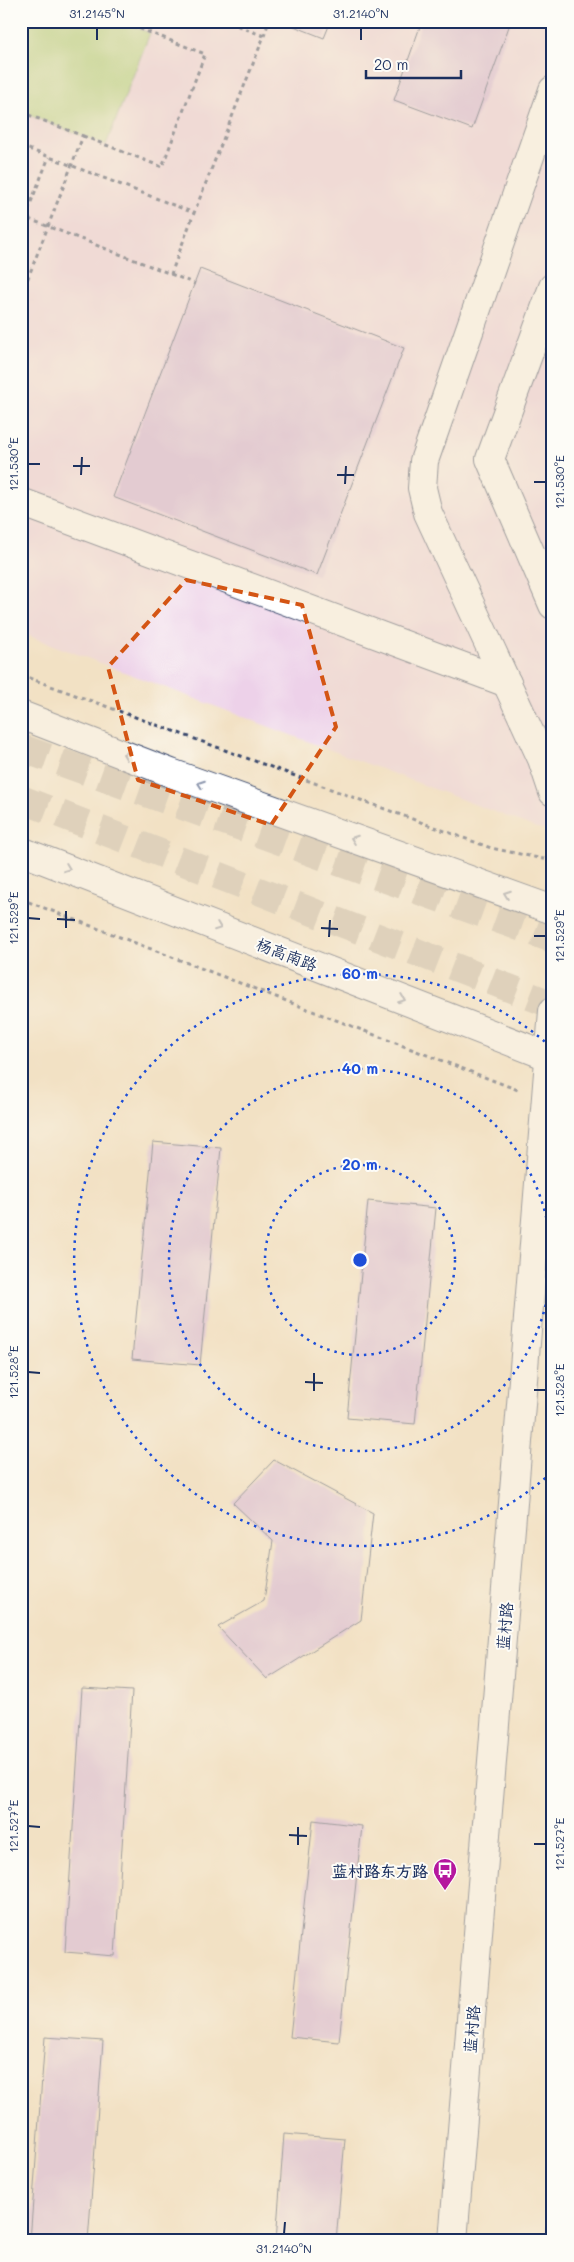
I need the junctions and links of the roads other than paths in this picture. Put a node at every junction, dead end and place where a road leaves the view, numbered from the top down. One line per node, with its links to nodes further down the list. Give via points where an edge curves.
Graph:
1 (553, 90): 5 (street, via 424,462 422,488 428,513)
2 (553, 287): 4 (street, via 490,459)
3 (21, 502): 5 (street)
4 (553, 605)
5 (507, 683): 7 (street)
6 (21, 715): 9 (street, one-way to 6, via 171,773)
7 (553, 792)
8 (21, 851): 11 (street, 杨高南路, one-way to 11)
9 (553, 910)
10 (553, 1011): 11 (street, 蓝村路)
11 (551, 1057): 12 (street, 蓝村路)
12 (454, 2241)

